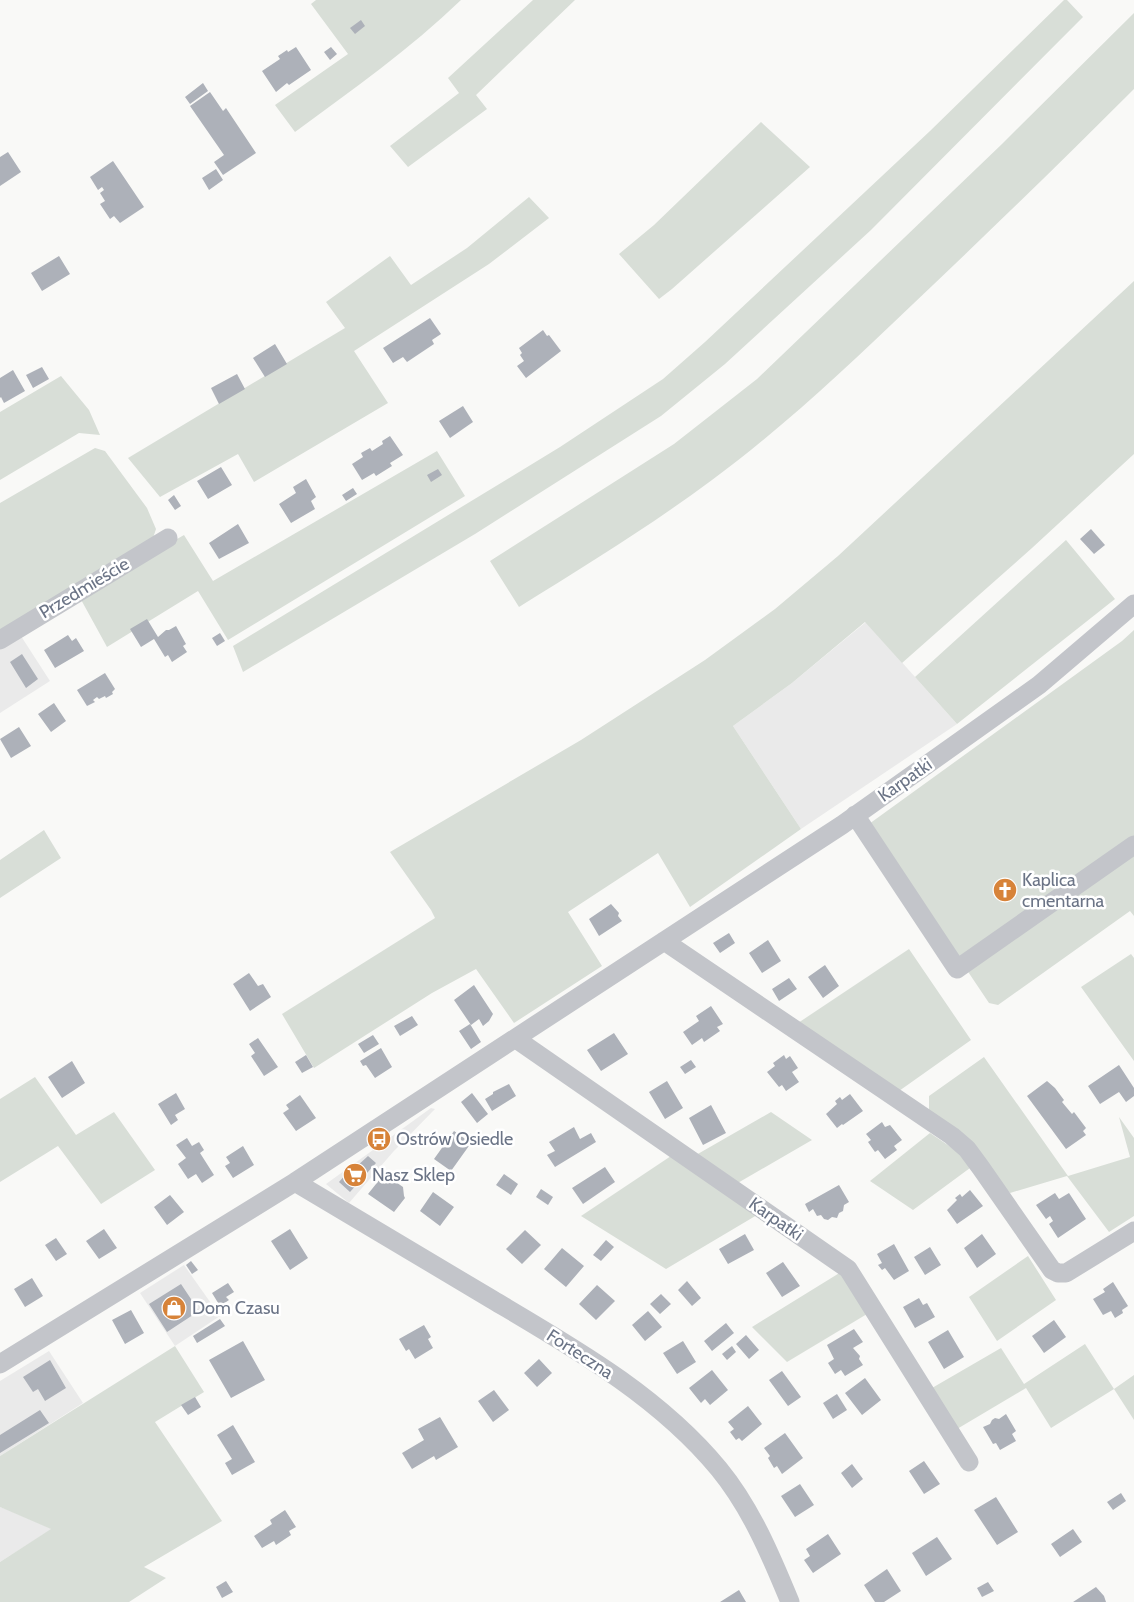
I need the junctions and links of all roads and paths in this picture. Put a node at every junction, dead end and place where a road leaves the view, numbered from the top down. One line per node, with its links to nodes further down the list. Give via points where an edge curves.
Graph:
1 (168, 538): 3 (street, Przedmieście)
2 (1133, 607): 4 (street, Karpatki, via 1039,685)
3 (0, 640)
4 (855, 815): 5 (street, via 950,974); 6 (street, Karpatki)
5 (1134, 845)
6 (664, 941): 7 (street, Karpatki); 9 (street, via 952,1136 967,1149 1052,1270 1066,1273)
7 (516, 1039): 8 (street, Karpatki); 11 (street, Karpatki, via 848,1269)
8 (295, 1182): 10 (street, Karpatki); 12 (street, Forteczna, via 557,1339 625,1383 674,1420 715,1464 740,1498 765,1543)
9 (1134, 1231)
10 (0, 1364)
11 (969, 1462)
12 (790, 1602)

